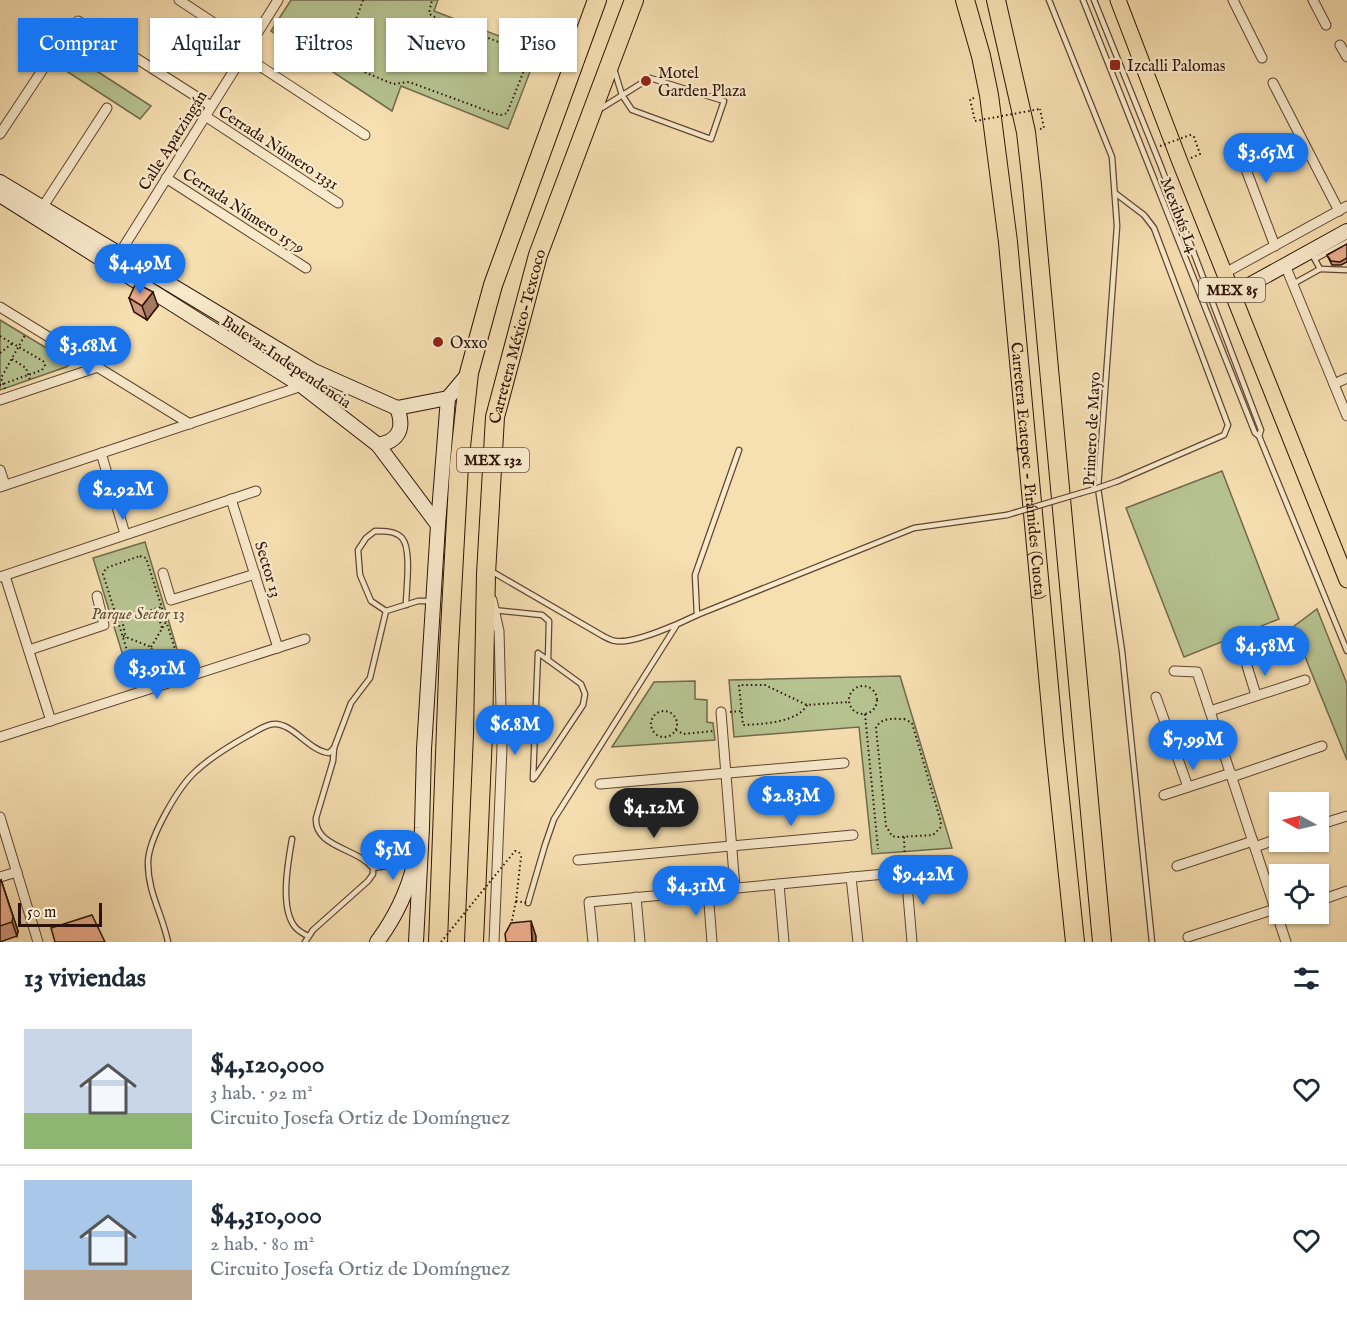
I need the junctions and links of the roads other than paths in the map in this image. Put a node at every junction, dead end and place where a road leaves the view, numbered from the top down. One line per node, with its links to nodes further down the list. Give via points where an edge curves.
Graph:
1 (179, 0): 13 (street)
2 (278, 0): 14 (street, Calle Apatzingán)
3 (597, 0): 54 (highway, Carretera México-Texcoco / MEX 132, via 493,285)
4 (634, 0): 20 (highway, Carretera México-Texcoco / MEX 132)
5 (965, 0): 148 (highway, Carretera Ecatepec - Pirámides (Cuota), via 989,95 1008,242)
6 (996, 0): 149 (highway, Carretera Ecatepec - Pirámides (Cuota), via 1026,132 1032,185)
7 (1049, 0): 35 (lane, Primero de Mayo, via 1112,157)
8 (1083, 0): 63 (lane, Mexibús L4, via 1254,433)
9 (1095, 0): 63 (lane, Mexibús L4, via 1261,430)
10 (1118, 0): 49 (main road, MEX 85)
11 (1233, 0): 18 (street)
12 (1313, 0): 15 (street)
13 (206, 18)
14 (262, 25)
15 (1326, 25)
16 (1340, 45): 17 (street)
17 (1347, 57)
18 (1262, 58)
19 (138, 59): 26 (street)
20 (611, 61): 25 (lane); 29 (highway, Carretera México-Texcoco / MEX 132)
21 (262, 67): 31 (street)
22 (41, 72): 30 (street)
23 (232, 72): 26 (street, Calle Apatzingán)
24 (1273, 83): 38 (street)
25 (622, 95): 25 (lane, via 650,78 724,101 711,139 632,110); 29 (lane)
26 (211, 106): 28 (street, Calle Apatzingán)
27 (107, 108): 39 (street)
28 (205, 116): 33 (street, Calle Apatzingán); 37 (street, Cerrada Número 1331)
29 (590, 116): 73 (highway, Carretera México-Texcoco / MEX 132, via 538,255 495,417)
30 (0, 134)
31 (365, 135)
32 (1239, 151): 42 (street)
33 (166, 178): 44 (street, Calle Apatzingán); 46 (street, Cerrada Número 1579)
34 (0, 182): 39 (street, Bulevar Independencia)
35 (1115, 192): 83 (lane, bridge, via 1154,228 1228,425 1224,435 1095,489 1007,515 914,528); 150 (lane, Primero de Mayo, via 1117,226 1098,488 1122,651)
36 (0, 195): 39 (street, Bulevar Independencia)
37 (338, 203)
38 (1343, 208): 42 (street)
39 (39, 213): 44 (street, Bulevar Independencia)
40 (1347, 231): 43 (street)
41 (1347, 242): 43 (lane)
42 (1275, 246): 49 (street)
43 (1313, 255): 45 (street); 47 (lane)
44 (115, 260): 57 (street, Bulevar Independencia); 60 (street, Bulevar Independencia, via 314,371)
45 (1285, 265): 50 (street); 51 (street)
46 (306, 268)
47 (1320, 269): 48 (lane); 50 (lane)
48 (1347, 270)
49 (1225, 273): 51 (main road, MEX 85)
50 (1293, 284): 56 (street)
51 (1233, 294): 77 (main road, MEX 85)
52 (0, 307): 53 (street)
53 (98, 367): 58 (street); 62 (street)
54 (469, 373): 59 (street); 139 (highway, Carretera México-Texcoco / MEX 132, via 459,465 449,648)
55 (1347, 378): 56 (street)
56 (1334, 384): 61 (street)
57 (302, 386): 62 (street); 64 (street, Bulevar Independencia)
58 (4, 398)
59 (448, 398): 60 (street); 71 (street)
60 (398, 408): 64 (street, via 402,419 399,434 389,443)
61 (1347, 416)
62 (190, 424): 66 (street)
63 (1259, 436): 88 (lane, Mexibús L4)
64 (378, 445): 71 (street, Bulevar Independencia)
65 (739, 450): 83 (lane, via 695,575)
66 (101, 453): 68 (street); 72 (street)
67 (0, 470): 68 (street)
68 (2, 486)
69 (256, 491): 70 (street)
70 (231, 499): 72 (street); 75 (street, Sector 13)
71 (438, 525): 79 (street)
72 (126, 534): 76 (street)
73 (486, 571): 81 (highway, Carretera México-Texcoco / MEX 132); 84 (lane, via 616,641)
74 (163, 573): 75 (street, via 171,600)
75 (255, 574): 86 (street, Sector 13)
76 (3, 577): 87 (street)
77 (1347, 580)
78 (96, 596): 87 (street, via 104,625)
79 (433, 601): 80 (lane); 110 (street)
80 (406, 605): 82 (lane); 82 (lane, via 407,546 391,532 375,531 358,550 360,576 371,601)
81 (490, 610): 89 (lane, via 547,617); 140 (highway, Carretera México-Texcoco / MEX 132); 141 (street, via 499,631 502,747)
82 (386, 611): 100 (lane, via 370,678 351,703)
83 (697, 615): 84 (lane)
84 (676, 626): 130 (lane, via 554,819)
85 (305, 639): 86 (street)
86 (278, 648): 97 (street)
87 (29, 650): 97 (street)
88 (1347, 651)
89 (548, 660): 89 (lane, via 538,653 533,779 583,705 585,694 581,684)
90 (1247, 666): 93 (street)
91 (1174, 671): 95 (street, via 1197,672)
92 (1305, 680): 93 (street)
93 (1256, 695): 95 (street)
94 (1156, 697): 105 (street)
95 (1210, 711): 103 (street)
96 (721, 712): 102 (street)
97 (51, 721): 98 (street)
98 (0, 737)
99 (1322, 746): 103 (street)
100 (334, 748): 119 (lane, via 315,826 322,838 366,859); 137 (lane, via 330,753 320,752 283,726 271,724 234,743 195,771 172,802 151,844 148,861 150,890)
101 (844, 763): 102 (street)
102 (726, 774): 104 (street); 115 (street)
103 (1231, 775): 105 (street); 114 (street)
104 (600, 784)
105 (1188, 787): 106 (street)
106 (1164, 795)
107 (1347, 816): 109 (street)
108 (0, 817): 120 (street)
109 (1329, 822)
110 (422, 828): 117 (street); 138 (street)
111 (852, 835): 115 (street)
112 (292, 839): 134 (lane, via 286,903 295,927)
113 (1269, 841): 114 (street)
114 (1254, 844): 118 (street); 124 (street)
115 (732, 845): 116 (street); 125 (street)
116 (578, 860)
117 (415, 861): 119 (lane); 135 (street, via 410,882)
118 (1177, 866)
119 (373, 868): 134 (lane, via 368,881)
120 (17, 872): 121 (street); 136 (street)
121 (0, 877)
122 (851, 878): 123 (street); 146 (street); 147 (street, via 906,872)
123 (779, 884): 125 (street); 145 (street)
124 (1269, 887)
125 (735, 888): 126 (street)
126 (708, 891): 128 (street); 144 (street)
127 (1347, 891): 129 (street)
128 (636, 897): 142 (street, via 589,902); 143 (street)
129 (1329, 897)
130 (528, 903)
131 (1269, 915): 133 (street)
132 (1281, 924): 151 (street)
133 (1188, 937)
134 (306, 939)
135 (381, 941)
136 (38, 942)
137 (168, 942)
138 (416, 942)
139 (439, 942)
140 (474, 942)
141 (494, 942)
142 (592, 942)
143 (640, 942)
144 (712, 942)
145 (784, 942)
146 (858, 942)
147 (912, 942)
148 (1075, 942)
149 (1101, 942)
150 (1152, 942)
151 (1286, 942)

